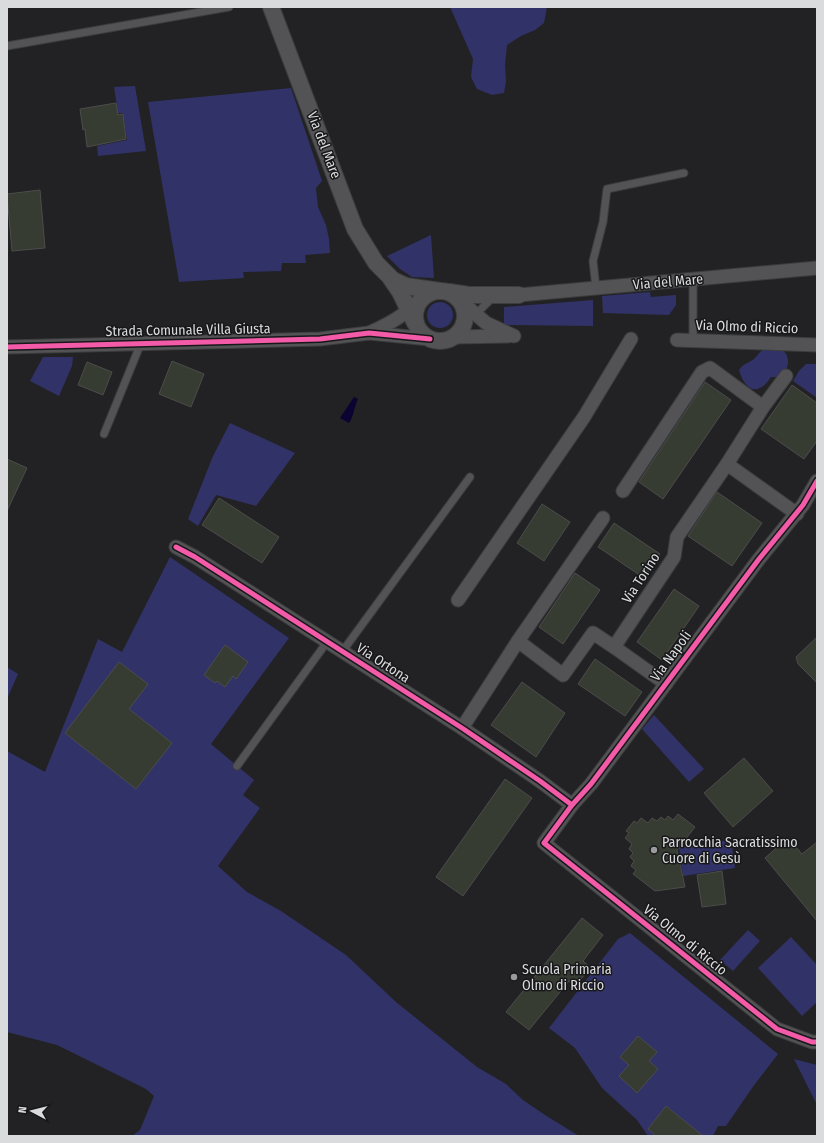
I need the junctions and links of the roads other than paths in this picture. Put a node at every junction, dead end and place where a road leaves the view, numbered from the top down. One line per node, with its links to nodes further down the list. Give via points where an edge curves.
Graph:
1 (229, 7): 3 (lane)
2 (271, 7): 6 (street, Via del Mare, via 355,228 376,263)
3 (7, 46)
4 (684, 173): 8 (lane, via 607,189 603,222 593,261)
5 (817, 268): 7 (street, Via del Mare)
6 (389, 276): 9 (street, via 406,286); 14 (street)
7 (692, 279): 8 (street, Via del Mare); 21 (lane)
8 (596, 288): 11 (street, Via del Mare)
9 (448, 293): 10 (street); 12 (street, via 433,292); 17 (street, via 461,303 464,310 463,325); 17 (street, via 486,323 514,336)
10 (491, 295): 11 (street); 13 (lane, via 490,300)
11 (519, 295)
12 (421, 299): 14 (street); 15 (street, via 415,312)
13 (482, 308)
14 (410, 311): 15 (street); 16 (street)
15 (417, 326): 18 (street)
16 (370, 333): 18 (street); 22 (street, Strada Comunale Villa Giusta, via 320,339)
17 (453, 337): 18 (street, via 438,341)
18 (430, 339)
19 (630, 339): 35 (street, via 584,417)
20 (676, 340): 21 (street, Via Olmo di Riccio)
21 (693, 341): 23 (street, Via Olmo di Riccio)
22 (141, 343): 24 (street, Strada Comunale Villa Giusta); 27 (lane)
23 (817, 345)
24 (7, 347)
25 (786, 376): 26 (street, Via Torino)
26 (763, 407): 28 (street, Via Torino); 31 (street, via 710,368 702,372)
27 (104, 434)
28 (727, 464): 32 (street); 38 (street, Via Torino, via 677,537 674,557)
29 (470, 477): 39 (lane)
30 (817, 482): 32 (street, Via Napoli)
31 (623, 491)
32 (797, 514): 40 (street, Via Napoli, via 758,559)
33 (603, 518): 37 (street)
34 (176, 547): 36 (street, Via Ortona)
35 (458, 600)
36 (327, 642): 39 (street, Via Ortona); 42 (lane)
37 (518, 642): 38 (street, via 564,675 593,633); 41 (street)
38 (614, 647): 40 (street)
39 (342, 652): 41 (street, Via Ortona)
40 (666, 684): 43 (street, Via Napoli, via 591,784)
41 (462, 728): 43 (street, Via Ortona)
42 (237, 766)
43 (572, 805): 44 (street, Via Napoli)
44 (544, 843): 45 (street, Via Olmo di Riccio, via 777,1029)
45 (817, 1042)

